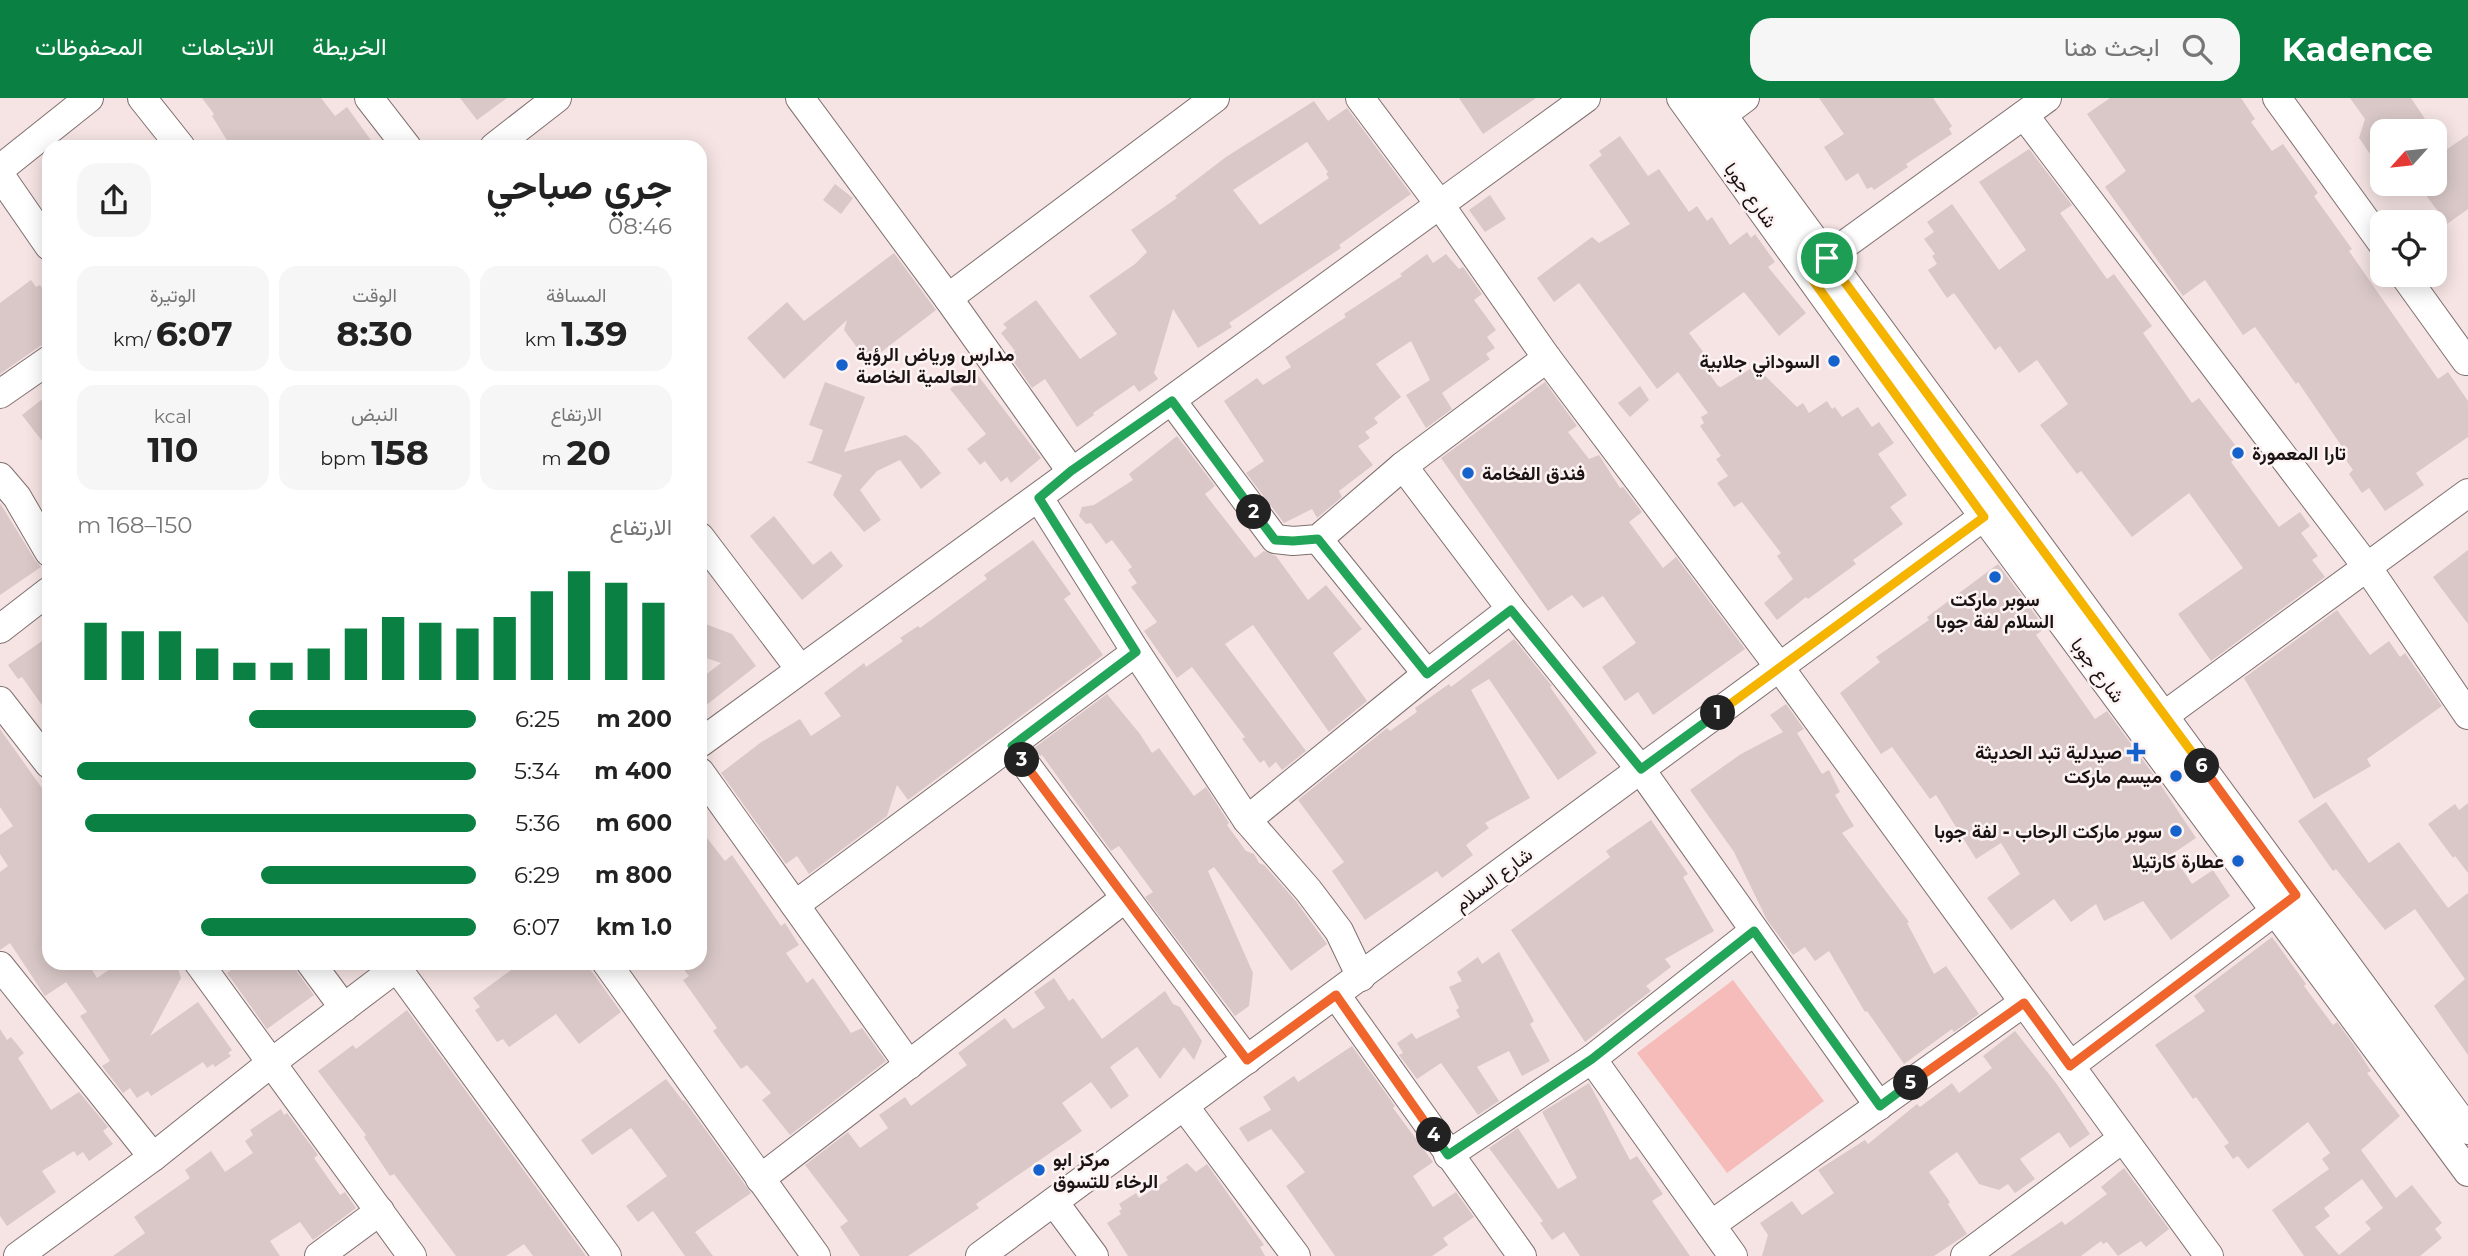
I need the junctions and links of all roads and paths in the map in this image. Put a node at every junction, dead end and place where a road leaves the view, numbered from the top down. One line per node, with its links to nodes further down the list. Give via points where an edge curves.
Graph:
1 (89, 98): 18 (street)
2 (142, 98): 15 (street)
3 (369, 98): 16 (street)
4 (557, 98): 17 (street)
5 (800, 98): 25 (street)
6 (1215, 98): 25 (street)
7 (1360, 98): 20 (street)
8 (1586, 98): 20 (street)
9 (1681, 98): 23 (street, شارع جوبا)
10 (1745, 98): 13 (street)
11 (2047, 98): 14 (street)
12 (2277, 98): 21 (street)
13 (1716, 106): 23 (street, شارع جوبا)
14 (2024, 115): 23 (street); 40 (street)
15 (175, 140)
16 (402, 140)
17 (503, 140)
18 (0, 169)
19 (0, 175): 22 (street)
20 (1440, 205): 26 (street); 30 (street)
21 (2370, 226)
22 (42, 236)
23 (1817, 265): 36 (street, شارع جوبا)
24 (2413, 287): 27 (street)
25 (948, 298): 32 (street)
26 (1547, 358): 31 (street); 45 (street)
27 (2468, 359)
28 (42, 365): 29 (street)
29 (0, 394)
30 (1172, 401): 32 (street); 37 (street, via 1275,540)
31 (1403, 466): 37 (street); 42 (street)
32 (1071, 471): 35 (street)
33 (0, 477): 38 (street)
34 (2468, 493): 40 (street)
35 (1039, 498): 44 (street); 46 (street)
36 (1994, 509): 45 (street, شارع السلام); 49 (street, شارع جوبا); 55 (street, شارع جوبا)
37 (1318, 539): 47 (street)
38 (42, 540)
39 (707, 546): 46 (street)
40 (2367, 568): 49 (street); 50 (street)
41 (42, 603): 43 (street)
42 (1511, 610): 47 (street); 54 (street)
43 (0, 629)
44 (1136, 652): 52 (street); 57 (street)
45 (1780, 668): 54 (street, شارع السلام); 70 (street)
46 (800, 669): 51 (street)
47 (1427, 674): 57 (street)
48 (0, 701): 53 (street)
49 (2165, 715): 55 (street, شارع جوبا)
50 (2468, 715)
51 (707, 738)
52 (1012, 746): 58 (street); 60 (street)
53 (42, 755)
54 (1641, 769): 61 (street); 68 (street, شارع السلام)
55 (2197, 781): 59 (street, شارع جوبا)
56 (707, 782): 60 (street)
57 (1247, 820): 68 (street, via 1339,931)
58 (1124, 900): 73 (street); 75 (street)
59 (2286, 902): 76 (street); 79 (street, شارع جوبا); 83 (street, شارع جوبا)
60 (794, 905): 75 (street)
61 (1754, 931): 72 (street); 77 (street)
62 (0, 966): 82 (street)
63 (204, 970): 74 (street)
64 (316, 970): 71 (street)
65 (394, 970): 71 (street)
66 (405, 970): 92 (street)
67 (612, 970): 84 (street)
68 (1361, 977): 69 (street, شارع السلام)
69 (1336, 995): 73 (street, شارع السلام); 81 (street)
70 (2024, 1003): 76 (street); 77 (street)
71 (344, 1008): 74 (street)
72 (1592, 1059): 81 (street); 87 (street)
73 (1247, 1060): 78 (street, شارع السلام)
74 (271, 1063): 82 (street); 86 (street)
75 (909, 1065): 84 (street)
76 (2070, 1066): 80 (street)
77 (1880, 1106): 87 (street)
78 (1184, 1107): 85 (street, شارع السلام); 96 (street)
79 (2468, 1130)
80 (2122, 1139): 88 (street); 99 (street)
81 (1448, 1155): 97 (street)
82 (153, 1157): 89 (street)
83 (2468, 1172)
84 (760, 1179): 93 (street)
85 (1054, 1202): 94 (street, شارع السلام); 95 (street)
86 (380, 1212): 90 (street); 91 (street)
87 (1711, 1225): 98 (street)
88 (1972, 1254)
89 (18, 1256)
90 (318, 1256)
91 (412, 1256)
92 (607, 1256)
93 (816, 1256)
94 (980, 1256)
95 (1094, 1256)
96 (1296, 1256)
97 (1522, 1256)
98 (1733, 1256)
99 (2209, 1256)

